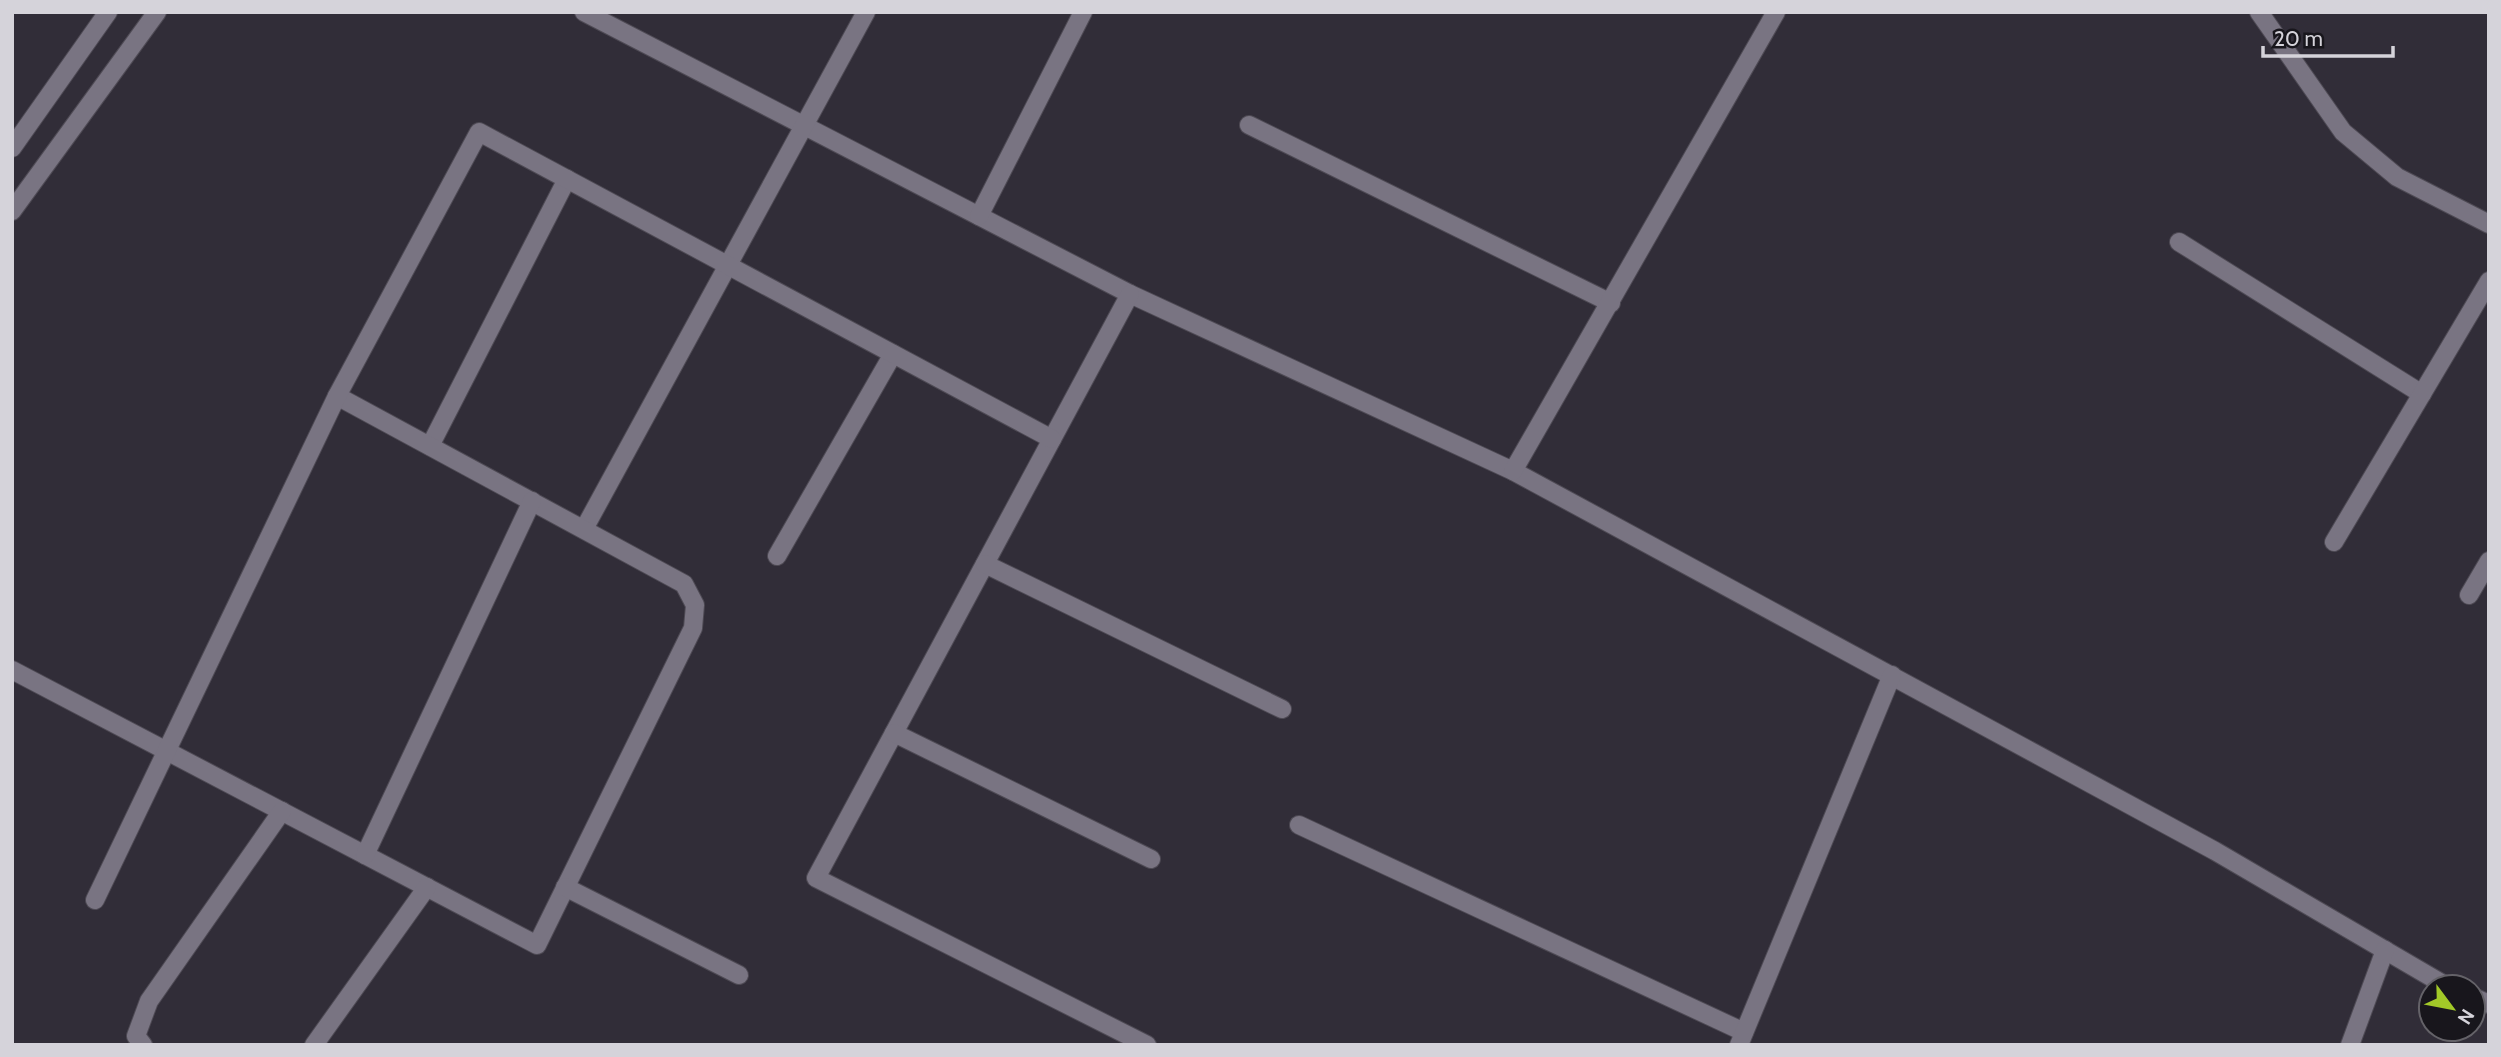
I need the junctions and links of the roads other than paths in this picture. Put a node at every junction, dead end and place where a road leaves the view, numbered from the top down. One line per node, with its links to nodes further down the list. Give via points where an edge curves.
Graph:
1 (108, 12): 11 (street)
2 (157, 12): 13 (street)
3 (584, 12): 8 (street)
4 (866, 12): 9 (street)
5 (1083, 12): 14 (street)
6 (1776, 12): 20 (street)
7 (2259, 12): 15 (street, via 2343,132 2397,177)
8 (615, 19): 9 (street)
9 (804, 125): 14 (street); 17 (street)
10 (1249, 125): 20 (street)
11 (12, 148)
12 (567, 179): 17 (street); 23 (street, via 479,132); 25 (street)
13 (12, 211)
14 (979, 216): 19 (street)
15 (2489, 224)
16 (2179, 242): 22 (street)
17 (727, 264): 21 (street); 28 (street)
18 (2489, 281): 22 (street)
19 (1130, 294): 24 (street); 26 (street)
20 (1611, 303): 26 (street)
21 (893, 354): 24 (street); 30 (street)
22 (2422, 394): 29 (street)
23 (337, 396): 25 (street); 38 (street)
24 (1052, 439): 32 (street)
25 (430, 446): 27 (street)
26 (1513, 471): 35 (street)
27 (532, 501): 28 (street); 41 (street)
28 (583, 529): 44 (street, via 684,584 695,605 692,628)
29 (2334, 542)
30 (778, 556)
31 (2489, 561): 33 (street)
32 (985, 564): 36 (street); 37 (street)
33 (2469, 595)
34 (12, 670): 38 (street)
35 (1892, 675): 46 (street, via 2215,850); 49 (street)
36 (1282, 709)
37 (894, 733): 42 (street); 52 (street, via 816,878)
38 (168, 752): 39 (street); 45 (street)
39 (282, 811): 41 (street); 50 (street, via 149,1001 136,1036)
40 (1299, 825): 49 (street)
41 (365, 855): 43 (street)
42 (1151, 859)
43 (427, 887): 44 (street, via 537,945); 51 (street)
44 (565, 887): 48 (street)
45 (95, 900)
46 (2385, 950): 47 (street); 53 (street)
47 (2424, 973)
48 (739, 975)
49 (1741, 1038)
50 (143, 1045)
51 (314, 1045)
52 (1147, 1045)
53 (2350, 1045)

